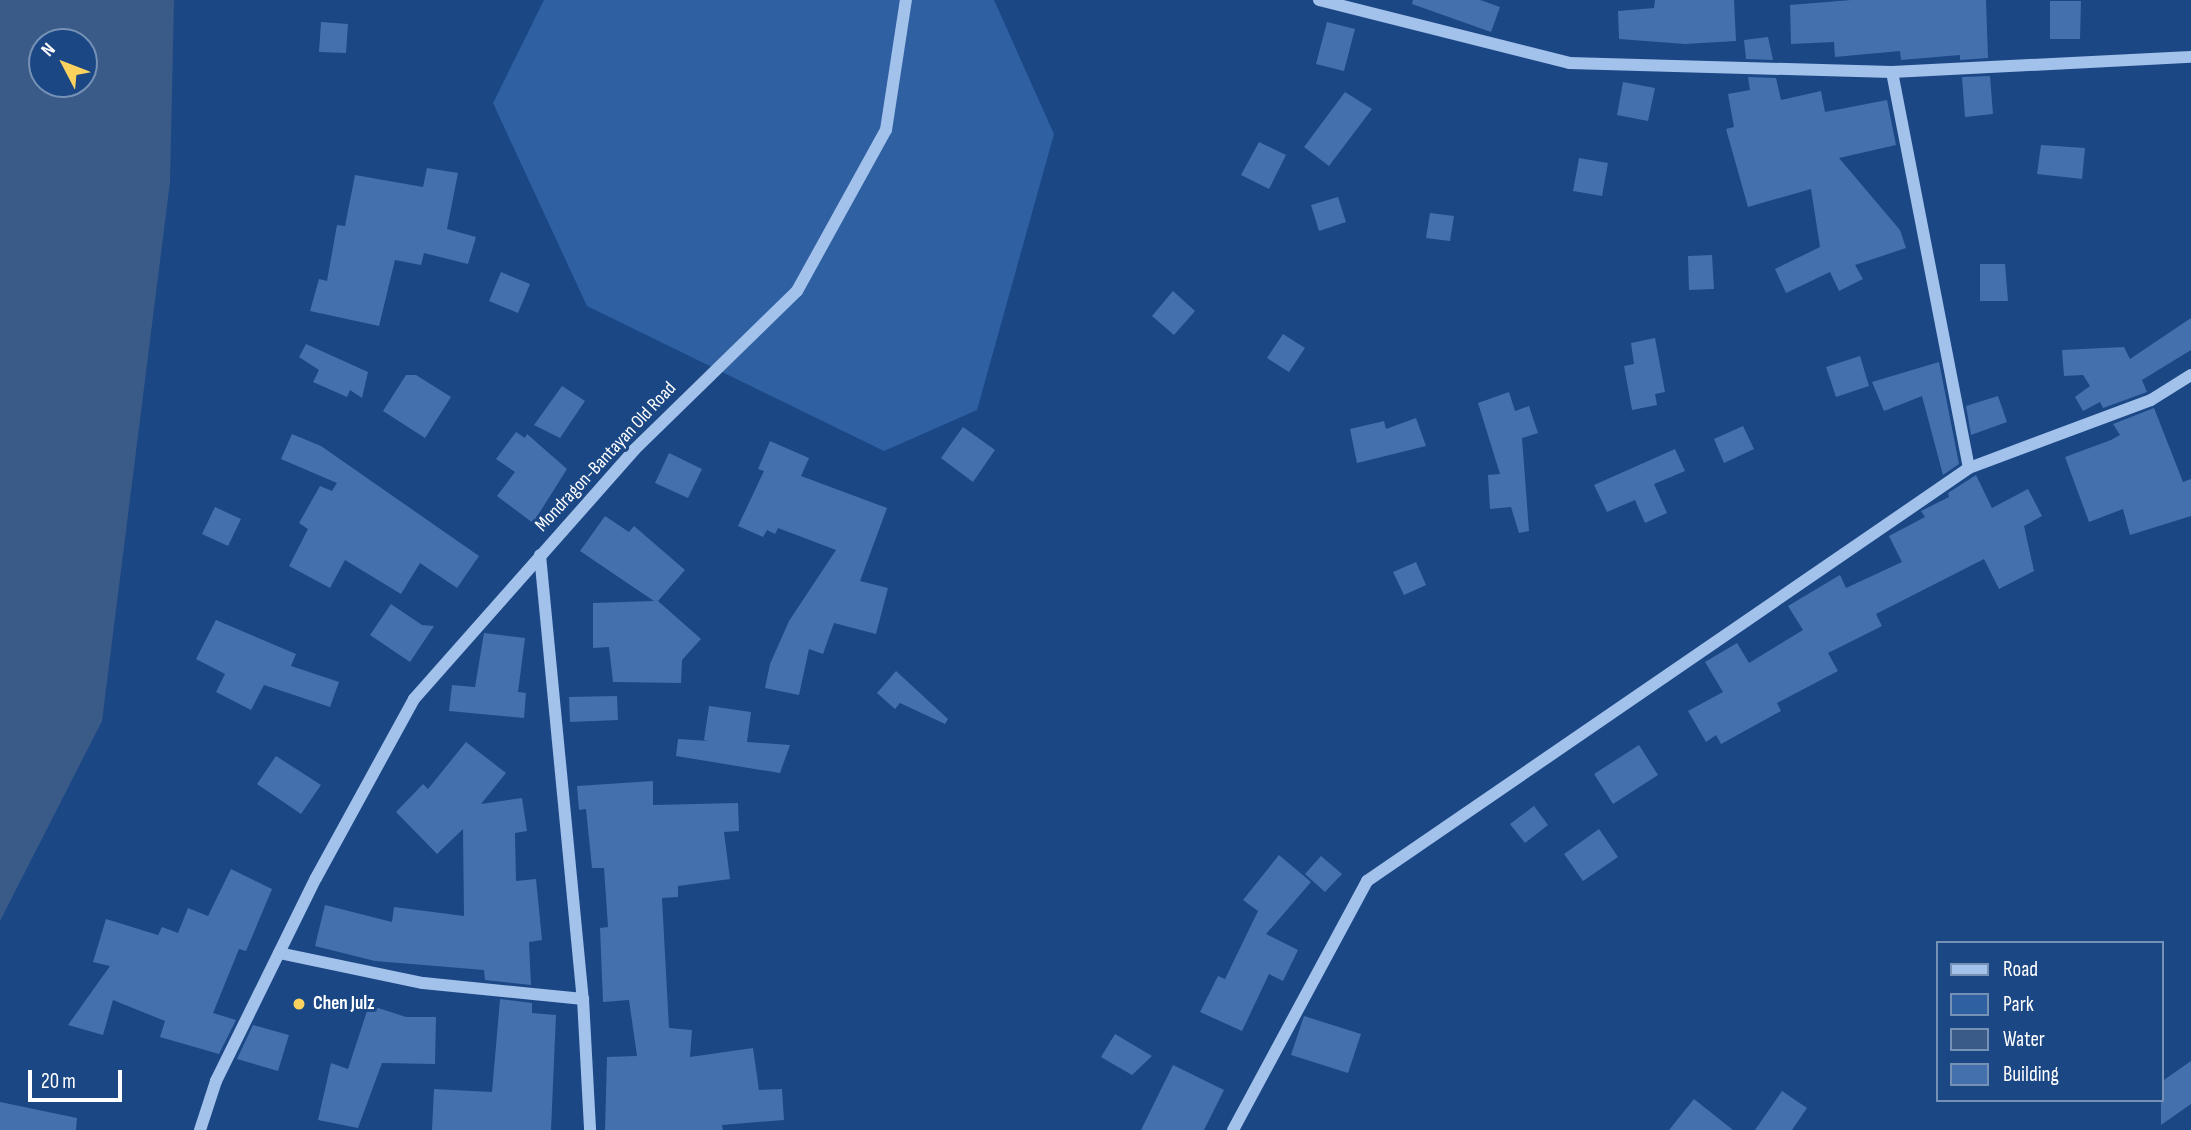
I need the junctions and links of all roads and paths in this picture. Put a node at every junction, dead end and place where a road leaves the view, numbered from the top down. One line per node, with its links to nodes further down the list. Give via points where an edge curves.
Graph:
1 (906, 0): 7 (street, Mondragon-Bantayan Old Road, via 886,130 797,291 634,450)
2 (1320, 0): 4 (street, via 1569,62)
3 (2191, 57): 4 (street)
4 (1892, 72): 6 (street)
5 (2191, 375): 6 (street, via 2151,400)
6 (1969, 468): 12 (street, via 1367,881)
7 (540, 555): 8 (street, via 414,699); 9 (street, Mondragon-Bantayan Old Road)
8 (279, 953): 9 (street, via 423,983); 10 (street, via 216,1081)
9 (583, 999): 11 (street, Mondragon-Bantayan Old Road)
10 (200, 1130)
11 (590, 1130)
12 (1233, 1130)

